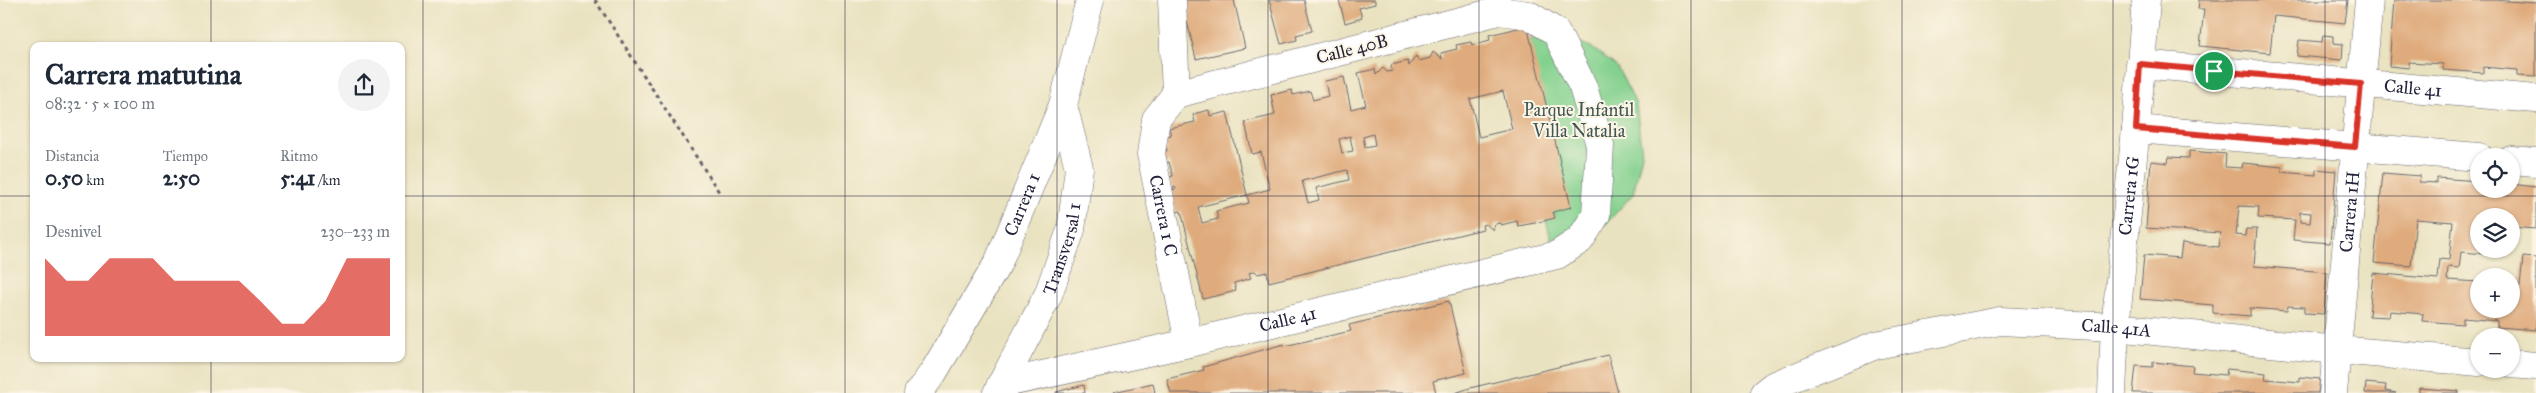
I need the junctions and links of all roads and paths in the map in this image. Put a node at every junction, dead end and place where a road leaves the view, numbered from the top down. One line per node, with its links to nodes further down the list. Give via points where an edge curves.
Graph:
1 (595, 0): 16 (path)
2 (1090, 0): 10 (street, Carrera 1)
3 (1172, 0): 8 (street)
4 (2146, 0): 6 (street, Carrera 1G)
5 (2369, 0): 7 (street, Carrera 1H)
6 (2140, 64): 7 (street, Calle 41); 11 (street, Carrera 1G)
7 (2361, 84): 9 (street, Calle 41); 12 (street, Carrera 1H)
8 (1176, 94): 17 (street, Calle 40B, via 1499,11 1529,15 1556,32 1584,87 1600,145 1596,215); 19 (street, Carrera 1 C, via 1156,119 1152,154)
9 (2536, 99)
10 (1063, 105): 24 (street, Transversal 1, via 1079,168 1071,230 1048,295); 25 (street, Carrera 1, via 998,263)
11 (2136, 129): 12 (street); 18 (street, Carrera 1G)
12 (2355, 147): 13 (street); 20 (street, Carrera 1H)
13 (2470, 156)
14 (2520, 161): 15 (street)
15 (2536, 162)
16 (720, 192)
17 (1580, 240): 19 (street, Calle 41, via 1557,255)
18 (2115, 328): 20 (street, Calle 41A); 26 (street, Calle 41A, via 2000,321 1876,345 1772,386); 27 (street, Carrera 1G)
19 (1189, 343): 24 (street, Calle 41)
20 (2337, 350): 21 (street, Calle 41A); 28 (street, Carrera 1H)
21 (2470, 361)
22 (2520, 365): 23 (street)
23 (2536, 366)
24 (999, 388)
25 (918, 393)
26 (1764, 393)
27 (2112, 393)
28 (2334, 393)

